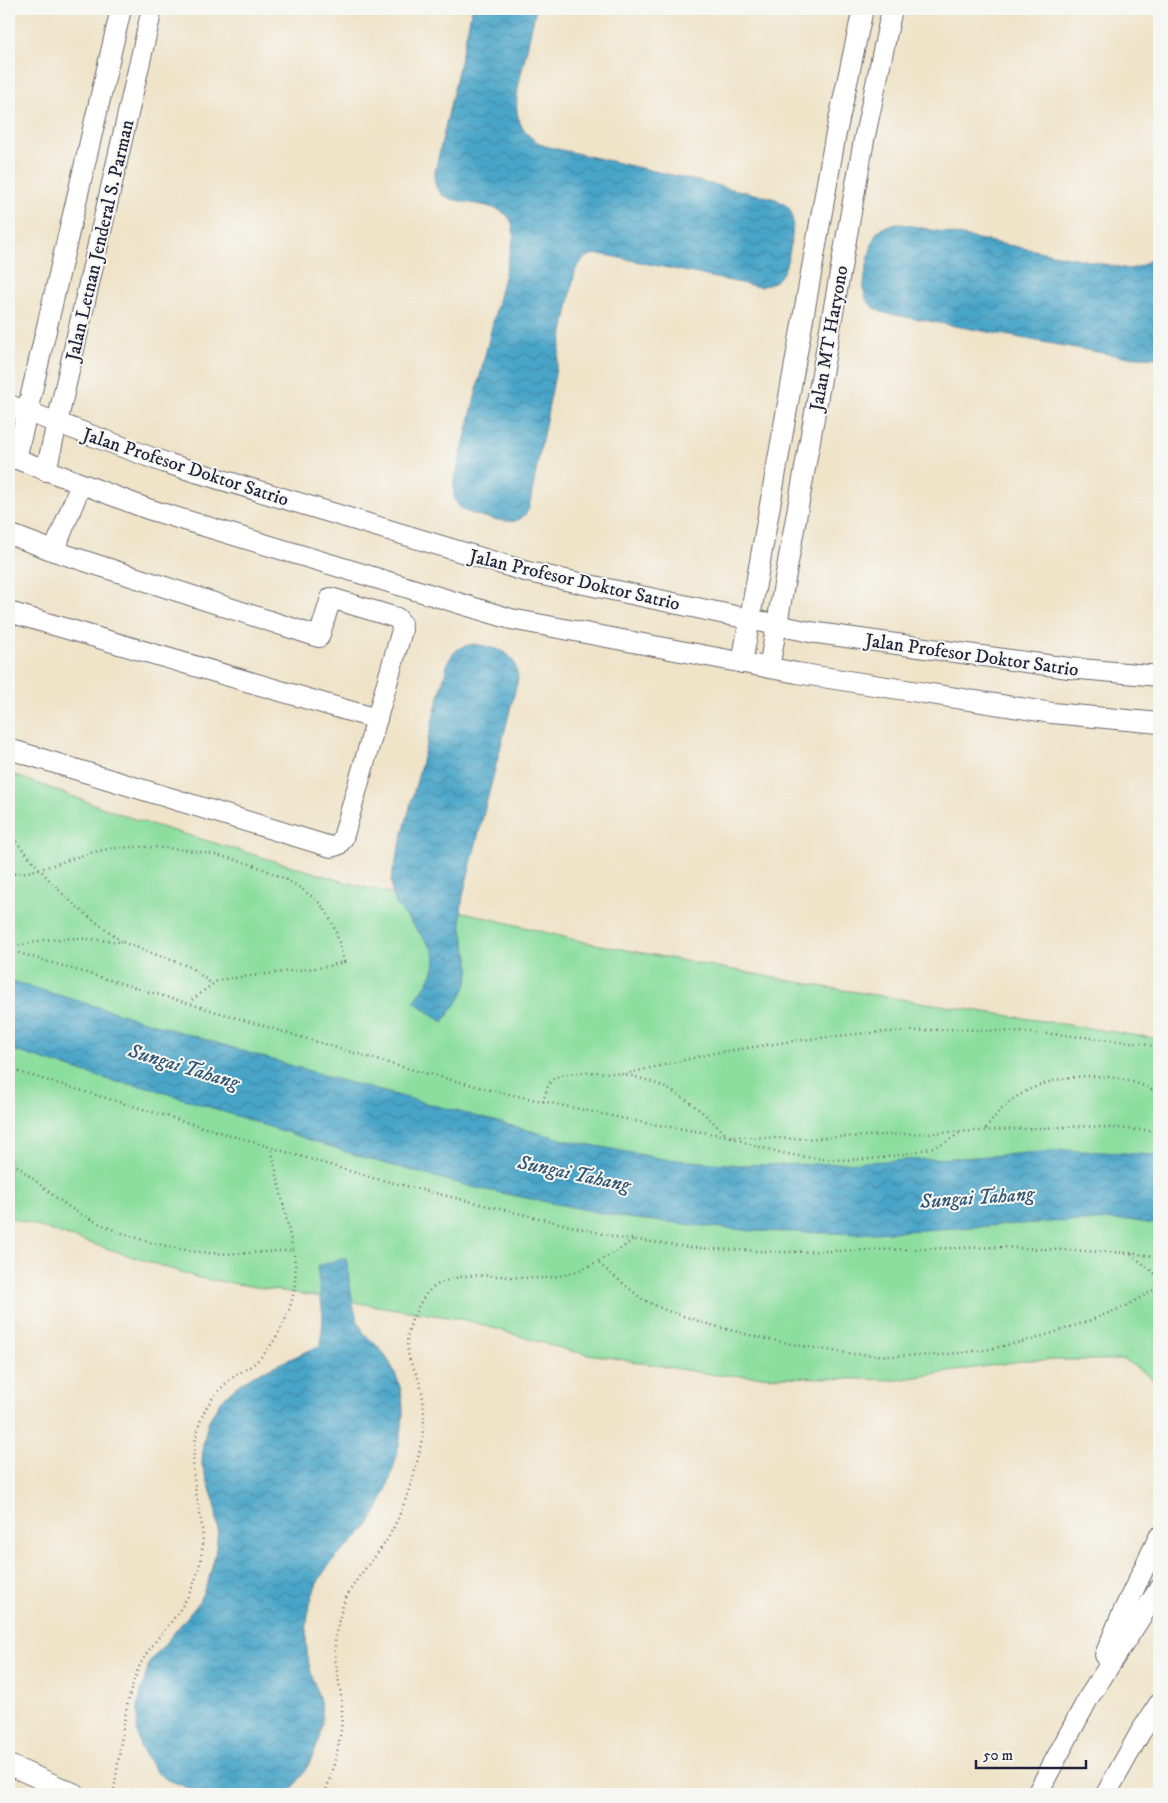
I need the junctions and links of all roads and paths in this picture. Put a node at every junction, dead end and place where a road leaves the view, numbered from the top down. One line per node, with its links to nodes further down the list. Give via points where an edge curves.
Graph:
1 (121, 9): 5 (street, Jalan Letnan Jenderal S. Parman)
2 (152, 9): 6 (street, Jalan Letnan Jenderal S. Parman)
3 (863, 9): 15 (street, Jalan MT Haryono, via 835,138)
4 (892, 9): 16 (street, Jalan MT Haryono, via 864,140)
5 (18, 408): 6 (street, Jalan Profesor Doktor Satrio); 7 (street, Jalan Letnan Jenderal S. Parman)
6 (57, 422): 8 (street, Jalan Letnan Jenderal S. Parman); 15 (street, Jalan Profesor Doktor Satrio, via 166,463 528,572)
7 (12, 458): 8 (street)
8 (46, 470): 9 (street)
9 (81, 484): 11 (street); 12 (street, via 148,509)
10 (9, 534): 11 (street)
11 (54, 551): 14 (street, via 319,637 331,598)
12 (406, 587): 14 (street); 17 (street, via 511,619)
13 (9, 612): 20 (street)
14 (397, 618): 20 (street, via 402,623 402,630)
15 (749, 619): 16 (street, Jalan Profesor Doktor Satrio); 17 (street, Jalan MT Haryono)
16 (776, 625): 18 (street, Jalan MT Haryono); 19 (street, Jalan Profesor Doktor Satrio, via 1069,668)
17 (742, 663): 18 (street)
18 (769, 668): 21 (street, via 1052,713)
19 (1159, 676)
20 (377, 719): 22 (street, via 344,838 338,845 331,846)
21 (1159, 723)
22 (9, 749)
23 (9, 834): 24 (path)
24 (40, 869): 25 (path); 26 (path, via 85,914); 28 (path, via 77,856 116,848 164,848 211,853 279,875 322,906 336,930 344,962 233,977)
25 (9, 874)
26 (122, 942): 27 (path, via 76,938 44,940); 28 (path, via 190,967)
27 (9, 949): 29 (path)
28 (212, 984): 29 (path)
29 (189, 1003): 34 (path, via 398,1066)
30 (1159, 1047): 32 (path, via 1052,1034 959,1029 866,1033 714,1053)
31 (9, 1069): 39 (path)
32 (625, 1074): 34 (path, via 559,1075 550,1082); 38 (path, via 652,1082 684,1098 708,1115)
33 (1159, 1094): 35 (path, via 1126,1080 1068,1077 1021,1094 1002,1108)
34 (543, 1102): 38 (path)
35 (986, 1129): 36 (path); 37 (path, via 1084,1126)
36 (963, 1131): 38 (path, via 796,1139); 38 (path, via 945,1143 892,1157 826,1159 771,1151)
37 (1159, 1131)
38 (727, 1136)
39 (271, 1148): 41 (path, via 373,1178); 42 (path)
40 (9, 1160): 42 (path, via 47,1192 79,1213 146,1241 210,1253)
41 (633, 1239): 43 (path, via 695,1248 784,1252 998,1247); 45 (path)
42 (293, 1250): 56 (path, via 296,1281 281,1329 254,1364 214,1397 198,1427 193,1468 203,1530 199,1570 192,1589 148,1651 133,1682)
43 (1130, 1254): 44 (path); 46 (path)
44 (1159, 1257)
45 (597, 1262): 47 (path, via 642,1299 711,1325 807,1347 888,1356 986,1350 1034,1338 1126,1306); 57 (path, via 580,1271 543,1278 466,1276 449,1279 434,1287 421,1301 409,1325 407,1338 407,1350 423,1399 421,1442 395,1526 355,1581 341,1612 335,1647 342,1707 340,1741)
46 (1159, 1277)
47 (1159, 1287)
48 (1159, 1537): 50 (street, via 1122,1614)
49 (1159, 1589): 50 (street)
50 (1089, 1697): 58 (street)
51 (1159, 1704): 53 (street)
52 (1159, 1711): 53 (street)
53 (1140, 1733): 59 (street)
54 (9, 1764): 55 (street)
55 (75, 1794)
56 (113, 1794)
57 (324, 1794)
58 (1037, 1794)
59 (1106, 1794)

